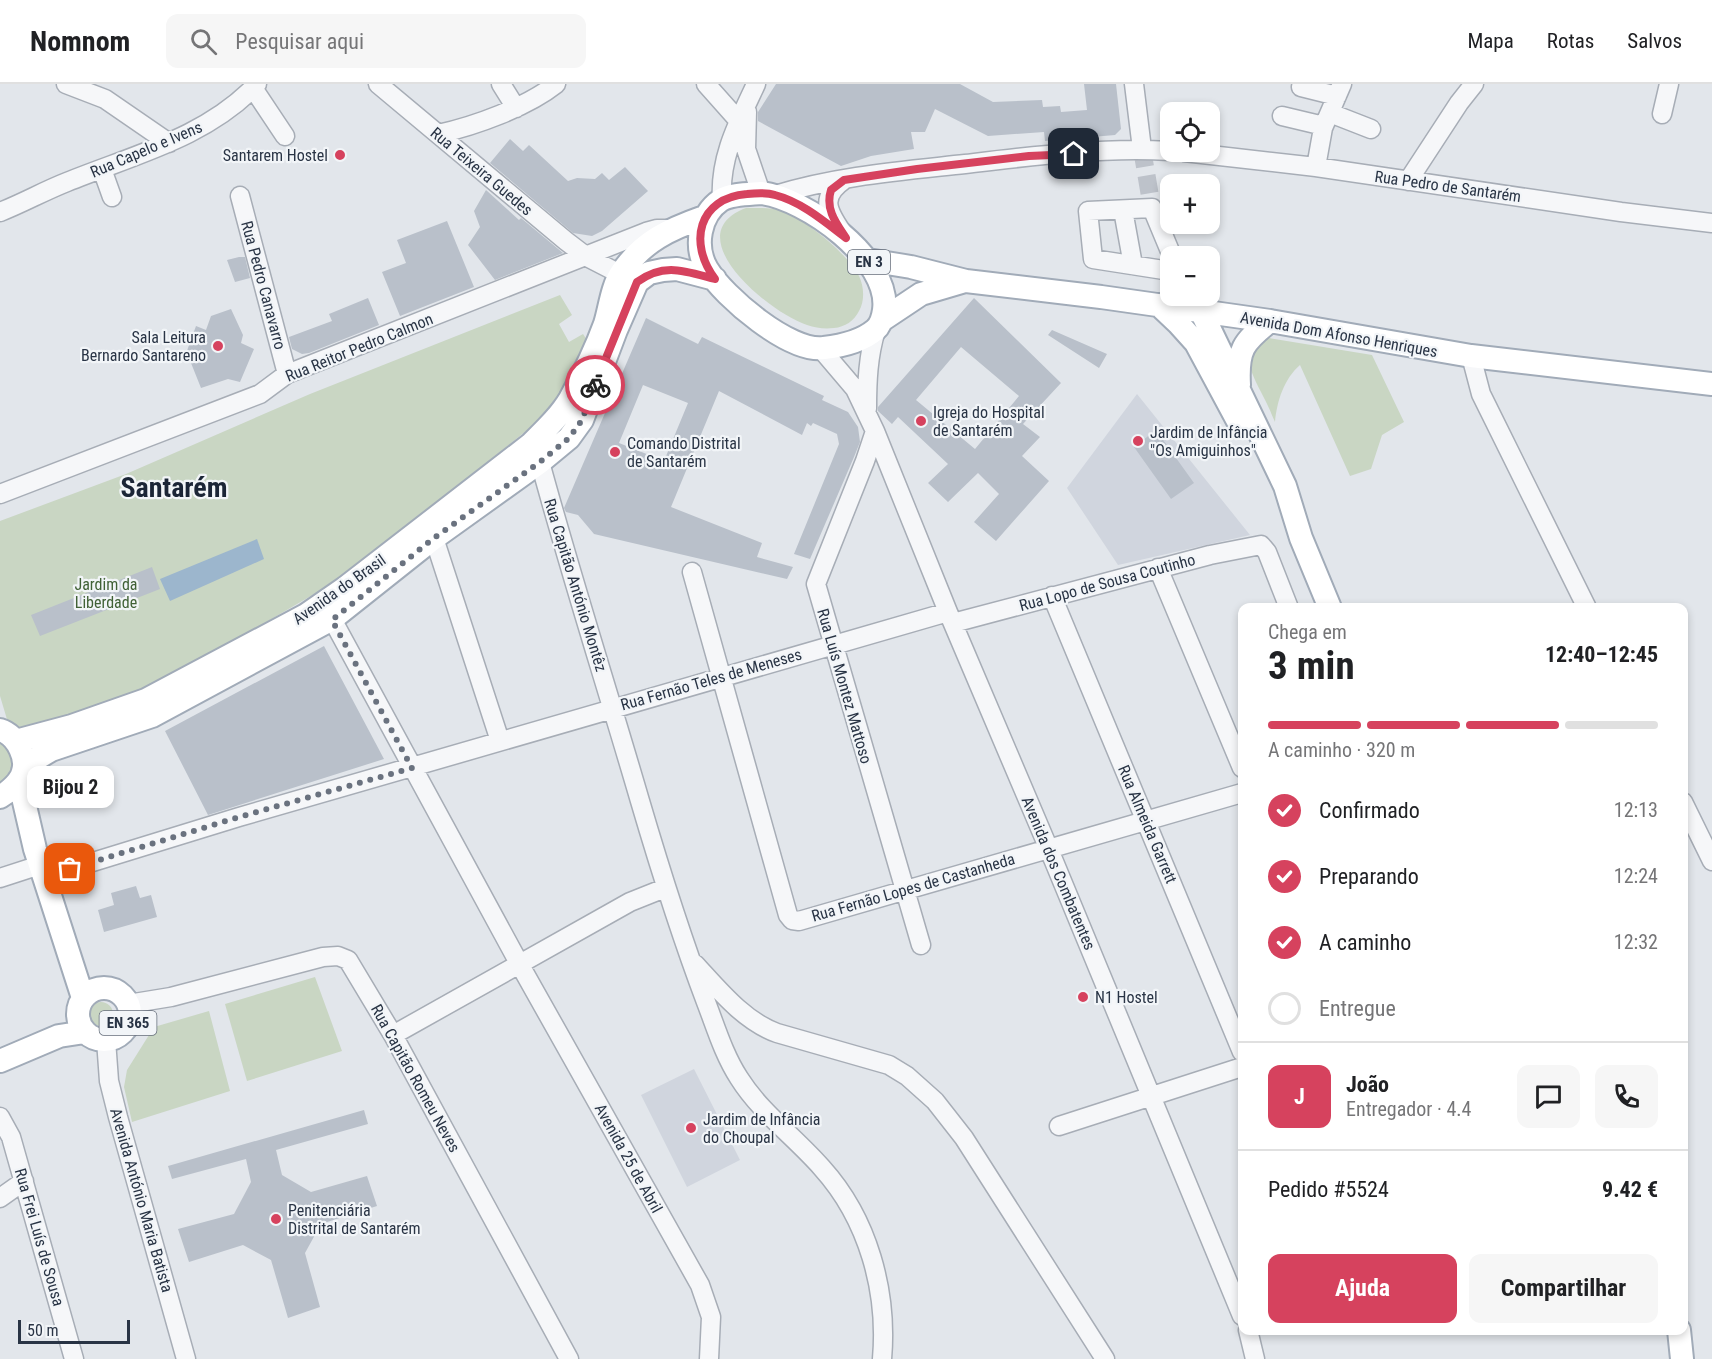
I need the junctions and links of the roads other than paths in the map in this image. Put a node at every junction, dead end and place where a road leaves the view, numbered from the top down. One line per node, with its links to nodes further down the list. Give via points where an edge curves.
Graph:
1 (66, 84): 22 (street, via 105,99)
2 (501, 84): 14 (street)
3 (556, 84): 14 (street)
4 (706, 84): 17 (street)
5 (756, 84): 13 (street)
6 (1134, 84): 23 (street)
7 (1474, 84): 29 (street)
8 (1669, 84): 15 (street)
9 (380, 85): 20 (street, Rua Teixeira Guedes)
10 (1301, 87): 12 (street)
11 (247, 88): 21 (street); 22 (street, Rua Capelo e Ivens, via 216,119)
12 (1339, 90): 18 (street)
13 (748, 101): 17 (street); 30 (street, via 746,149)
14 (516, 108): 20 (street)
15 (1662, 114)
16 (1282, 116): 18 (street)
17 (738, 120): 33 (street, via 723,171)
18 (1327, 120): 19 (street); 26 (street)
19 (1371, 129)
20 (438, 134): 41 (street, Rua Teixeira Guedes)
21 (285, 136)
22 (169, 143): 27 (street, Rua Capelo e Ivens)
23 (1142, 149): 24 (street); 28 (street, via 1029,156)
24 (1160, 150)
25 (1220, 156): 26 (street, Rua Pedro de Santarém)
26 (1316, 167): 29 (street, Rua Pedro de Santarém)
27 (102, 169): 32 (street); 35 (street, Rua Capelo e Ivens)
28 (844, 180): 30 (street); 39 (street, via 831,190 829,205)
29 (1408, 181): 37 (street, Rua Pedro de Santarém)
30 (768, 194): 33 (main road); 39 (main road, EN 3, via 806,209)
31 (240, 196): 54 (street, Rua Pedro Canavarro)
32 (111, 197)
33 (722, 200): 36 (main road)
34 (1123, 210): 40 (street, via 1152,208); 43 (street); 43 (street, via 1088,211 1092,259)
35 (0, 212)
36 (704, 217): 38 (main road, Avenida do Brasil); 46 (main road, EN 3, via 699,239 706,268)
37 (1712, 223)
38 (671, 229): 41 (street, Rua Reitor Pedro Calmon, via 646,232); 45 (main road, Avenida do Brasil, via 630,261)
39 (846, 238): 42 (main road, EN 3)
40 (1168, 246)
41 (587, 257): 45 (street); 54 (street, Rua Reitor Pedro Calmon)
42 (868, 260): 47 (main road, Avenida Dom Afonso Henriques / EN 3); 51 (main road, EN 3, via 885,303)
43 (1133, 265): 44 (street)
44 (1160, 269)
45 (620, 274): 73 (main road, Avenida do Brasil, via 604,325 569,400 551,423 531,444 345,588 306,615 146,700 72,726)
46 (715, 279): 52 (main road, EN 3, via 767,328 807,347); 58 (main road, Avenida do Brasil, via 677,269 649,273 637,282 582,420 569,438)
47 (966, 281): 48 (main road, Avenida Dom Afonso Henriques / EN 3); 51 (main road, Avenida Dom Afonso Henriques / EN 3, via 921,294)
48 (1159, 305): 61 (main road, via 1204,355)
49 (1195, 306): 50 (main road, Avenida Dom Afonso Henriques); 56 (main road)
50 (1270, 321): 53 (main road, Avenida Dom Afonso Henriques); 56 (main road, via 1242,348)
51 (879, 325): 52 (main road, EN 3, via 854,342); 57 (street, via 867,379)
52 (821, 349): 57 (street, Avenida dos Combatentes, via 855,389)
53 (1471, 356): 55 (main road, Avenida Dom Afonso Henriques); 67 (street, via 1481,394)
54 (287, 374): 59 (street, Rua Reitor Pedro Calmon, via 260,394)
55 (1712, 384)
56 (1239, 389): 61 (main road, via 1285,486)
57 (871, 423): 68 (street, Avenida dos Combatentes); 70 (street, Rua Luís Montez Mattoso, via 865,461 816,584)
58 (540, 462): 60 (main road, Avenida do Brasil); 72 (street, Rua Capitão António Montêz)
59 (0, 494)
60 (434, 538): 69 (main road, Avenida do Brasil); 74 (street)
61 (1301, 538): 66 (main road)
62 (1158, 568): 64 (street, Rua Lopo de Sousa Coutinho); 65 (street, Rua Lopo de Sousa Coutinho, via 1261,544); 75 (street)
63 (692, 572): 71 (street)
64 (1052, 596): 68 (street, Rua Lopo de Sousa Coutinho); 81 (street, Rua Almeida Garrett)
65 (1287, 603)
66 (1328, 603)
67 (1585, 603)
68 (950, 618): 70 (street, Rua Fernão Teles de Meneses); 83 (street, Avenida dos Combatentes)
69 (332, 620): 76 (street, Avenida 25 de Abril); 77 (main road, Avenida do Brasil, via 152,716 51,750 36,759)
70 (833, 644): 71 (street, Rua Fernão Teles de Meneses); 88 (street, Rua Luís Montez Mattoso)
71 (720, 676): 72 (street, Rua Fernão Teles de Meneses); 88 (street, Rua Fernão Lopes de Castanheda, via 792,920)
72 (613, 708): 74 (street, Rua Fernão Teles de Meneses); 87 (street, Rua Capitão António Montêz)
73 (6, 732): 77 (main road, via 21,751)
74 (500, 741): 76 (street, Rua Fernão Teles de Meneses)
75 (1238, 758)
76 (412, 768): 85 (street, Rua Fernão Teles de Meneses); 91 (street, Avenida 25 de Abril)
77 (21, 776): 79 (main road, Avenida do Brasil); 82 (main road, EN 365)
78 (1238, 794): 81 (street, Rua Fernão Lopes de Castanheda)
79 (1, 797): 82 (main road, EN 365, via 17,810)
80 (1688, 812): 84 (street)
81 (1146, 820): 83 (street, Rua Fernão Lopes de Castanheda); 95 (street, Rua Almeida Garrett)
82 (31, 833): 85 (main road, EN 365)
83 (1048, 847): 88 (street, Rua Fernão Lopes de Castanheda); 99 (street, Avenida dos Combatentes)
84 (1712, 861)
85 (42, 871): 86 (street, Rua Fernão Teles de Meneses); 93 (main road, EN 365)
86 (0, 878)
87 (665, 888): 90 (street, Rua Capitão António Montêz); 91 (street, via 630,902)
88 (904, 890): 89 (street, Rua Luís Montez Mattoso)
89 (921, 945)
90 (689, 959): 111 (street, Rua Capitão António Montêz, via 738,1077 767,1114 823,1169 864,1232 884,1324); 112 (street, via 760,1026 889,1065 935,1101 964,1138)
91 (520, 965): 94 (street); 110 (street, Avenida 25 de Abril, via 700,1286 711,1317)
92 (128, 1004): 93 (main road, EN 365, via 111,989); 93 (main road, EN 365, via 126,1028 114,1038); 94 (street, Rua Capitão Romeu Neves, via 323,957 343,957 352,964)
93 (84, 1010): 96 (main road, EN 365); 97 (main road, EN 365, via 59,1036); 108 (street, Avenida António Maria Batista, via 109,1081)
94 (393, 1035): 109 (street, Rua Capitão Romeu Neves)
95 (1238, 1042)
96 (0, 1053)
97 (0, 1061)
98 (1238, 1068): 99 (street)
99 (1150, 1095): 101 (street); 104 (street, Avenida dos Combatentes)
100 (0, 1117): 102 (street, Rua Frei Luís de Sousa, via 11,1137)
101 (1059, 1126)
102 (24, 1181): 103 (street); 107 (street, Rua Frei Luís de Sousa)
103 (0, 1198)
104 (1238, 1306)
105 (1249, 1335): 113 (street)
106 (1679, 1335): 114 (main road)
107 (74, 1359)
108 (186, 1359)
109 (569, 1359)
110 (709, 1359)
111 (882, 1359)
112 (1105, 1359)
113 (1255, 1359)
114 (1682, 1359)

